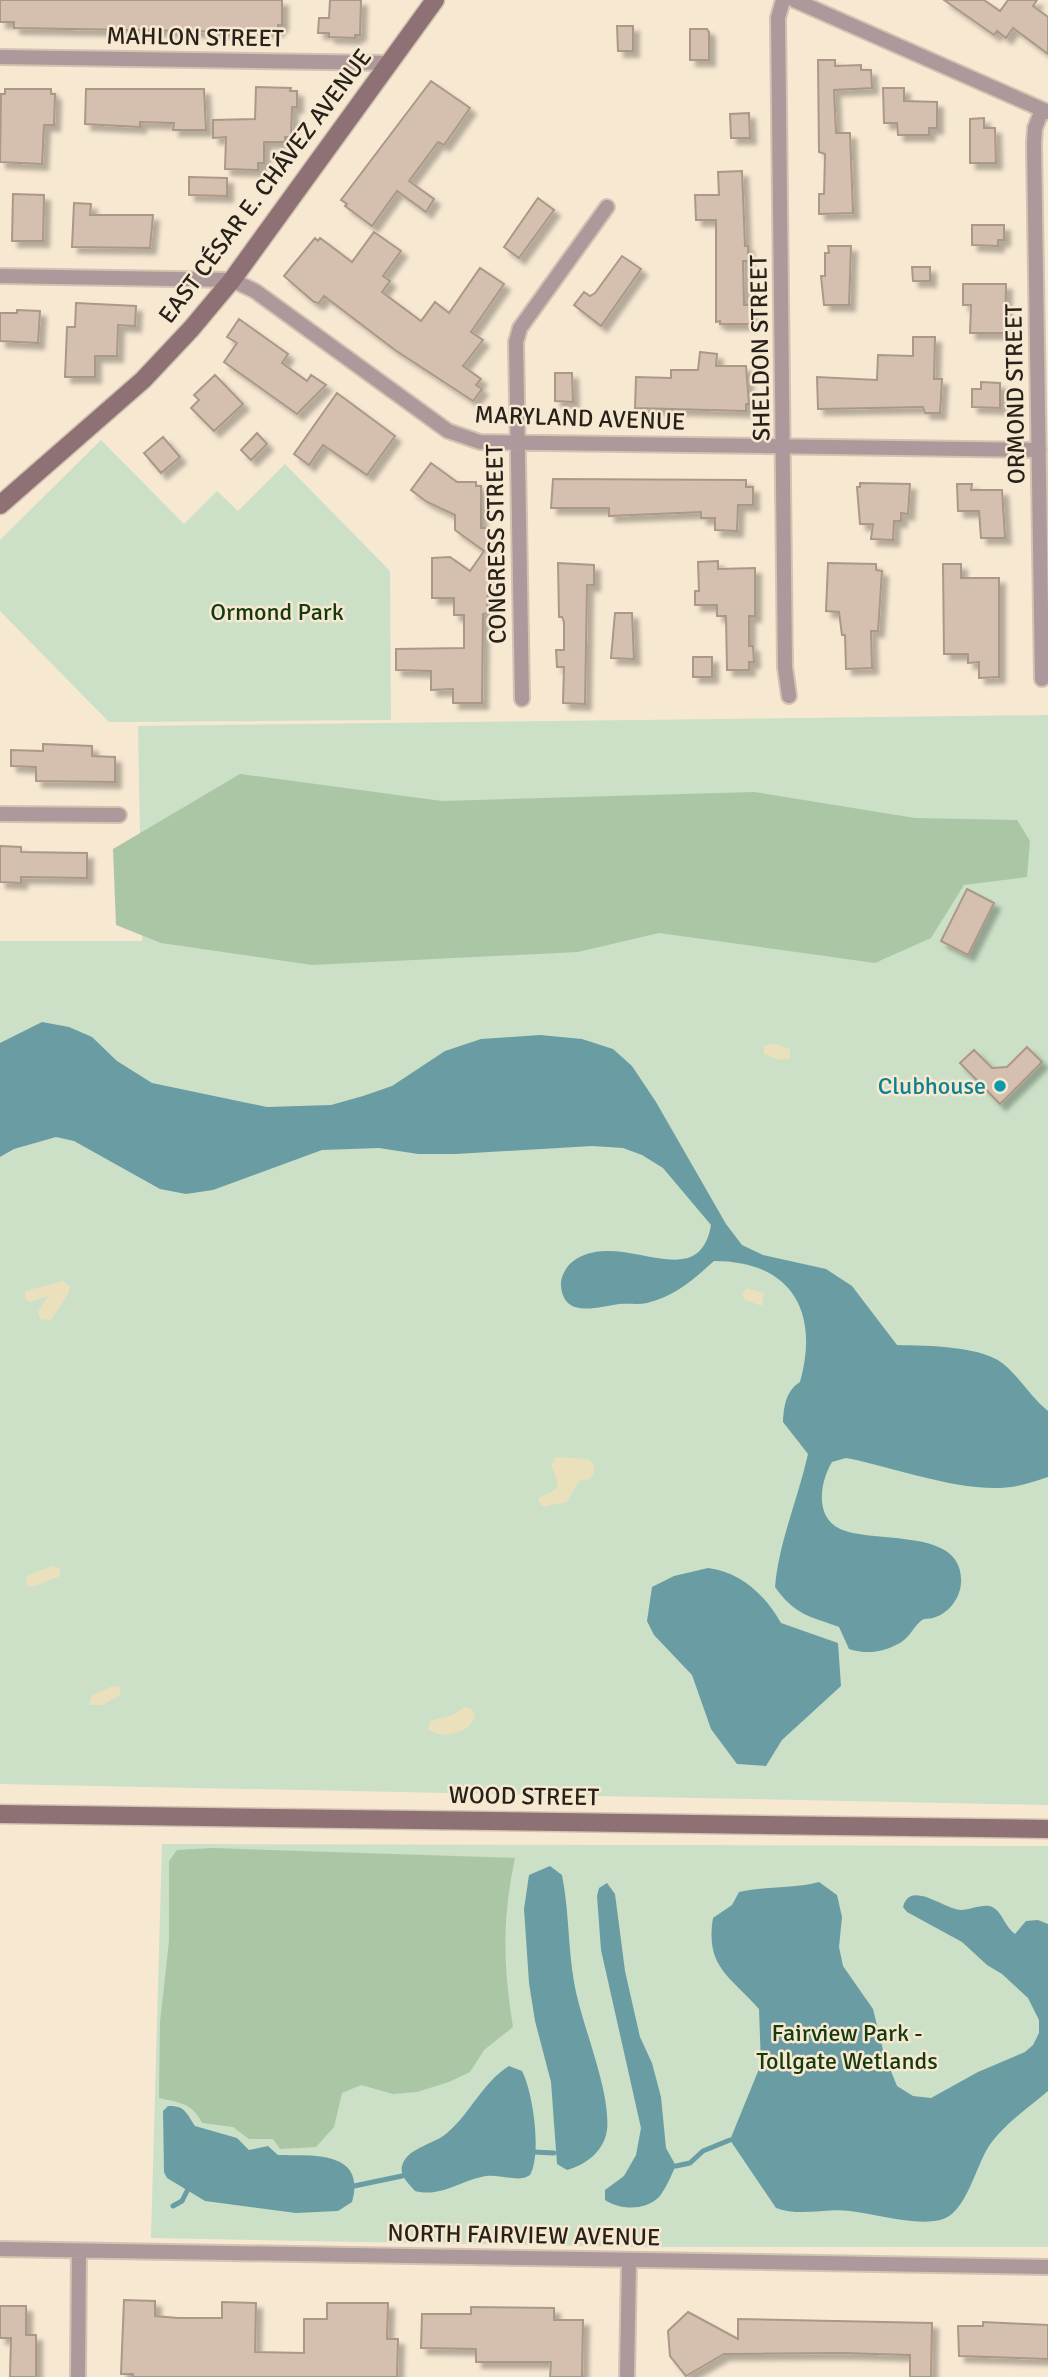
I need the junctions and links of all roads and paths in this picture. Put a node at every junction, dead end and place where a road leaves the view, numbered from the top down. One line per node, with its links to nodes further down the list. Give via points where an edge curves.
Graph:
1 (435, 0): 5 (street, EAST CÉSAR E. CHÁVEZ AVENUE)
2 (783, 0): 11 (street, SHELDON STREET, via 778,18)
3 (794, 0): 6 (street)
4 (0, 57): 5 (street, MAHLON STREET)
5 (389, 63): 9 (street, EAST CÉSAR E. CHÁVEZ AVENUE)
6 (1045, 111): 12 (street, ORMOND STREET, via 1034,137)
7 (607, 207): 10 (street, CONGRESS STREET, via 520,328 516,342)
8 (0, 276): 9 (street, MARYLAND AVENUE)
9 (232, 280): 10 (street, MARYLAND AVENUE, via 255,291 448,431 480,442); 13 (street, EAST CÉSAR E. CHÁVEZ AVENUE, via 143,380)
10 (517, 442): 11 (street, MARYLAND AVENUE); 16 (street, CONGRESS STREET)
11 (784, 446): 12 (street, MARYLAND AVENUE); 15 (street, SHELDON STREET)
12 (1039, 450): 14 (street, ORMOND STREET)
13 (0, 505)
14 (1041, 679)
15 (789, 696)
16 (522, 699)
17 (0, 814): 18 (street)
18 (119, 815)
19 (0, 1814): 20 (street, WOOD STREET)
20 (1048, 1829)
21 (0, 2249): 22 (street, NORTH FAIRVIEW AVENUE)
22 (79, 2251): 23 (street, NORTH FAIRVIEW AVENUE); 25 (street)
23 (629, 2261): 24 (street, NORTH FAIRVIEW AVENUE); 26 (street)
24 (1048, 2267)
25 (78, 2377)
26 (627, 2377)

